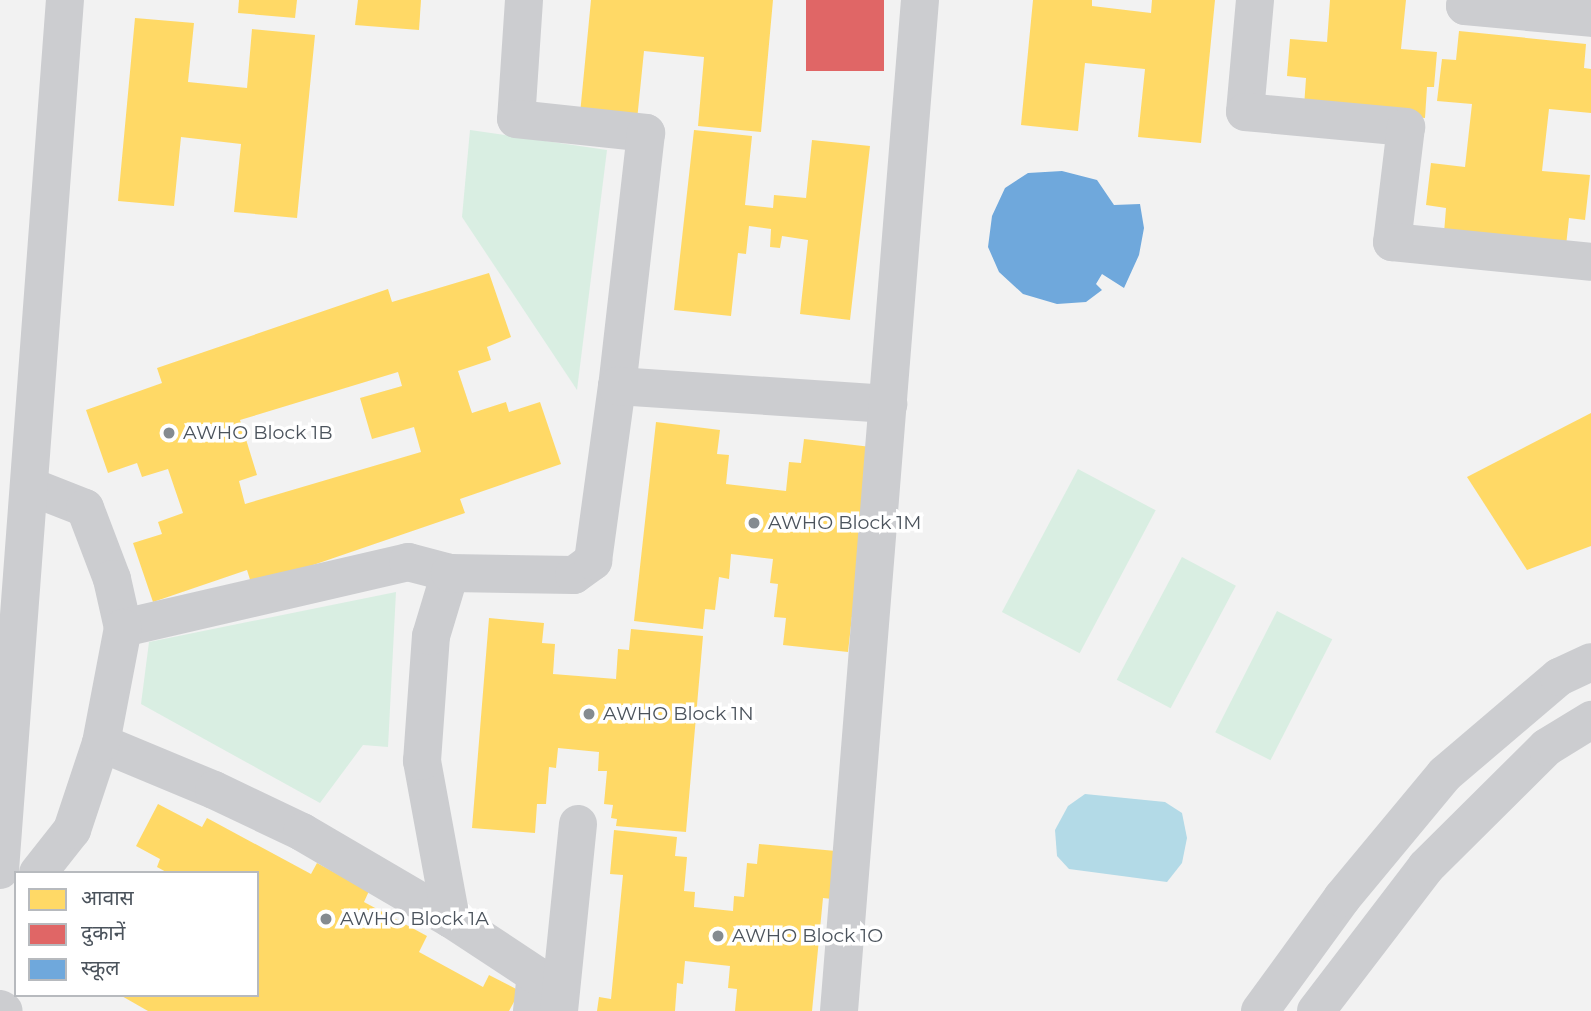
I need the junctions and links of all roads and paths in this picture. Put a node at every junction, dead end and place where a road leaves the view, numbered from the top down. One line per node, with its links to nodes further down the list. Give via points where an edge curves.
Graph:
1 (65, 0): 10 (street)
2 (524, 0): 8 (street, via 516,119 646,133)
3 (920, 0): 9 (street)
4 (1255, 0): 7 (street, via 1245,112 1406,127 1392,242)
5 (1466, 0): 6 (street, via 1465,6)
6 (1591, 18)
7 (1591, 262)
8 (617, 386): 9 (street); 11 (street, via 593,561 574,575)
9 (888, 404): 22 (street)
10 (29, 486): 12 (street, via 85,508 112,579); 17 (street)
11 (450, 573): 12 (street, via 408,562); 19 (street, via 431,636 422,761)
12 (123, 628): 15 (street)
13 (1591, 662): 23 (street, via 1559,677 1445,774 1342,898)
14 (1591, 720): 24 (street, via 1547,747 1426,867)
15 (101, 743): 18 (street, via 72,830); 19 (street, via 302,832)
16 (578, 824): 21 (street)
17 (0, 870)
18 (40, 871)
19 (451, 919): 20 (street, via 536,975)
20 (532, 1011)
21 (559, 1011)
22 (839, 1011)
23 (1260, 1011)
24 (1316, 1011)

